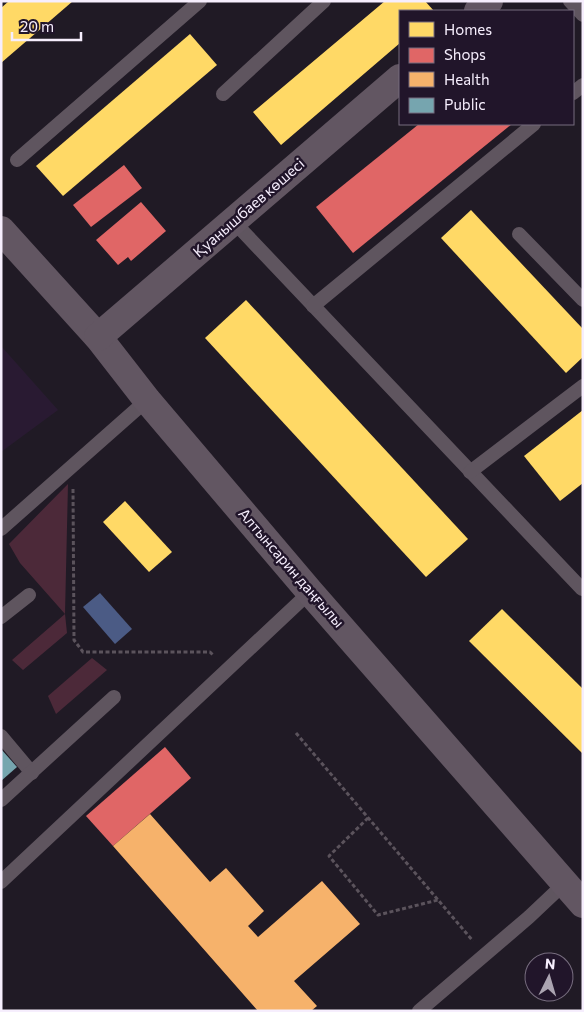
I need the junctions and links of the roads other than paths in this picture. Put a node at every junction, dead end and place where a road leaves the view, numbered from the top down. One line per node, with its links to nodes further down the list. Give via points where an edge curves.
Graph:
1 (200, 1): 10 (lane)
2 (324, 1): 8 (lane)
3 (489, 1): 5 (main road)
4 (570, 1): 6 (lane)
5 (479, 10)
6 (583, 16)
7 (399, 79): 11 (main road, Қуанышбаев көшесі)
8 (223, 94)
9 (533, 125): 15 (lane)
10 (17, 160)
11 (233, 221): 15 (lane); 16 (main road, Қуанышбаев көшесі)
12 (1, 230): 16 (main road, Алтынсарин даңғылы)
13 (519, 234): 14 (lane)
14 (583, 300)
15 (313, 306): 19 (lane)
16 (98, 337): 18 (main road, Алтынсарин даңғылы)
17 (583, 386): 19 (lane)
18 (147, 400): 20 (lane); 22 (main road, Алтынсарин даңғылы)
19 (470, 472): 21 (lane)
20 (1, 529)
21 (583, 589)
22 (310, 592): 29 (lane); 30 (main road, Алтынсарин даңғылы)
23 (29, 595): 24 (lane)
24 (1, 617)
25 (114, 698): 27 (lane)
26 (1, 736): 27 (lane)
27 (32, 773): 28 (lane)
28 (1, 800)
29 (1, 882)
30 (565, 883): 31 (main road, Алтынсарин даңғылы); 32 (lane)
31 (583, 904)
32 (419, 1011)

